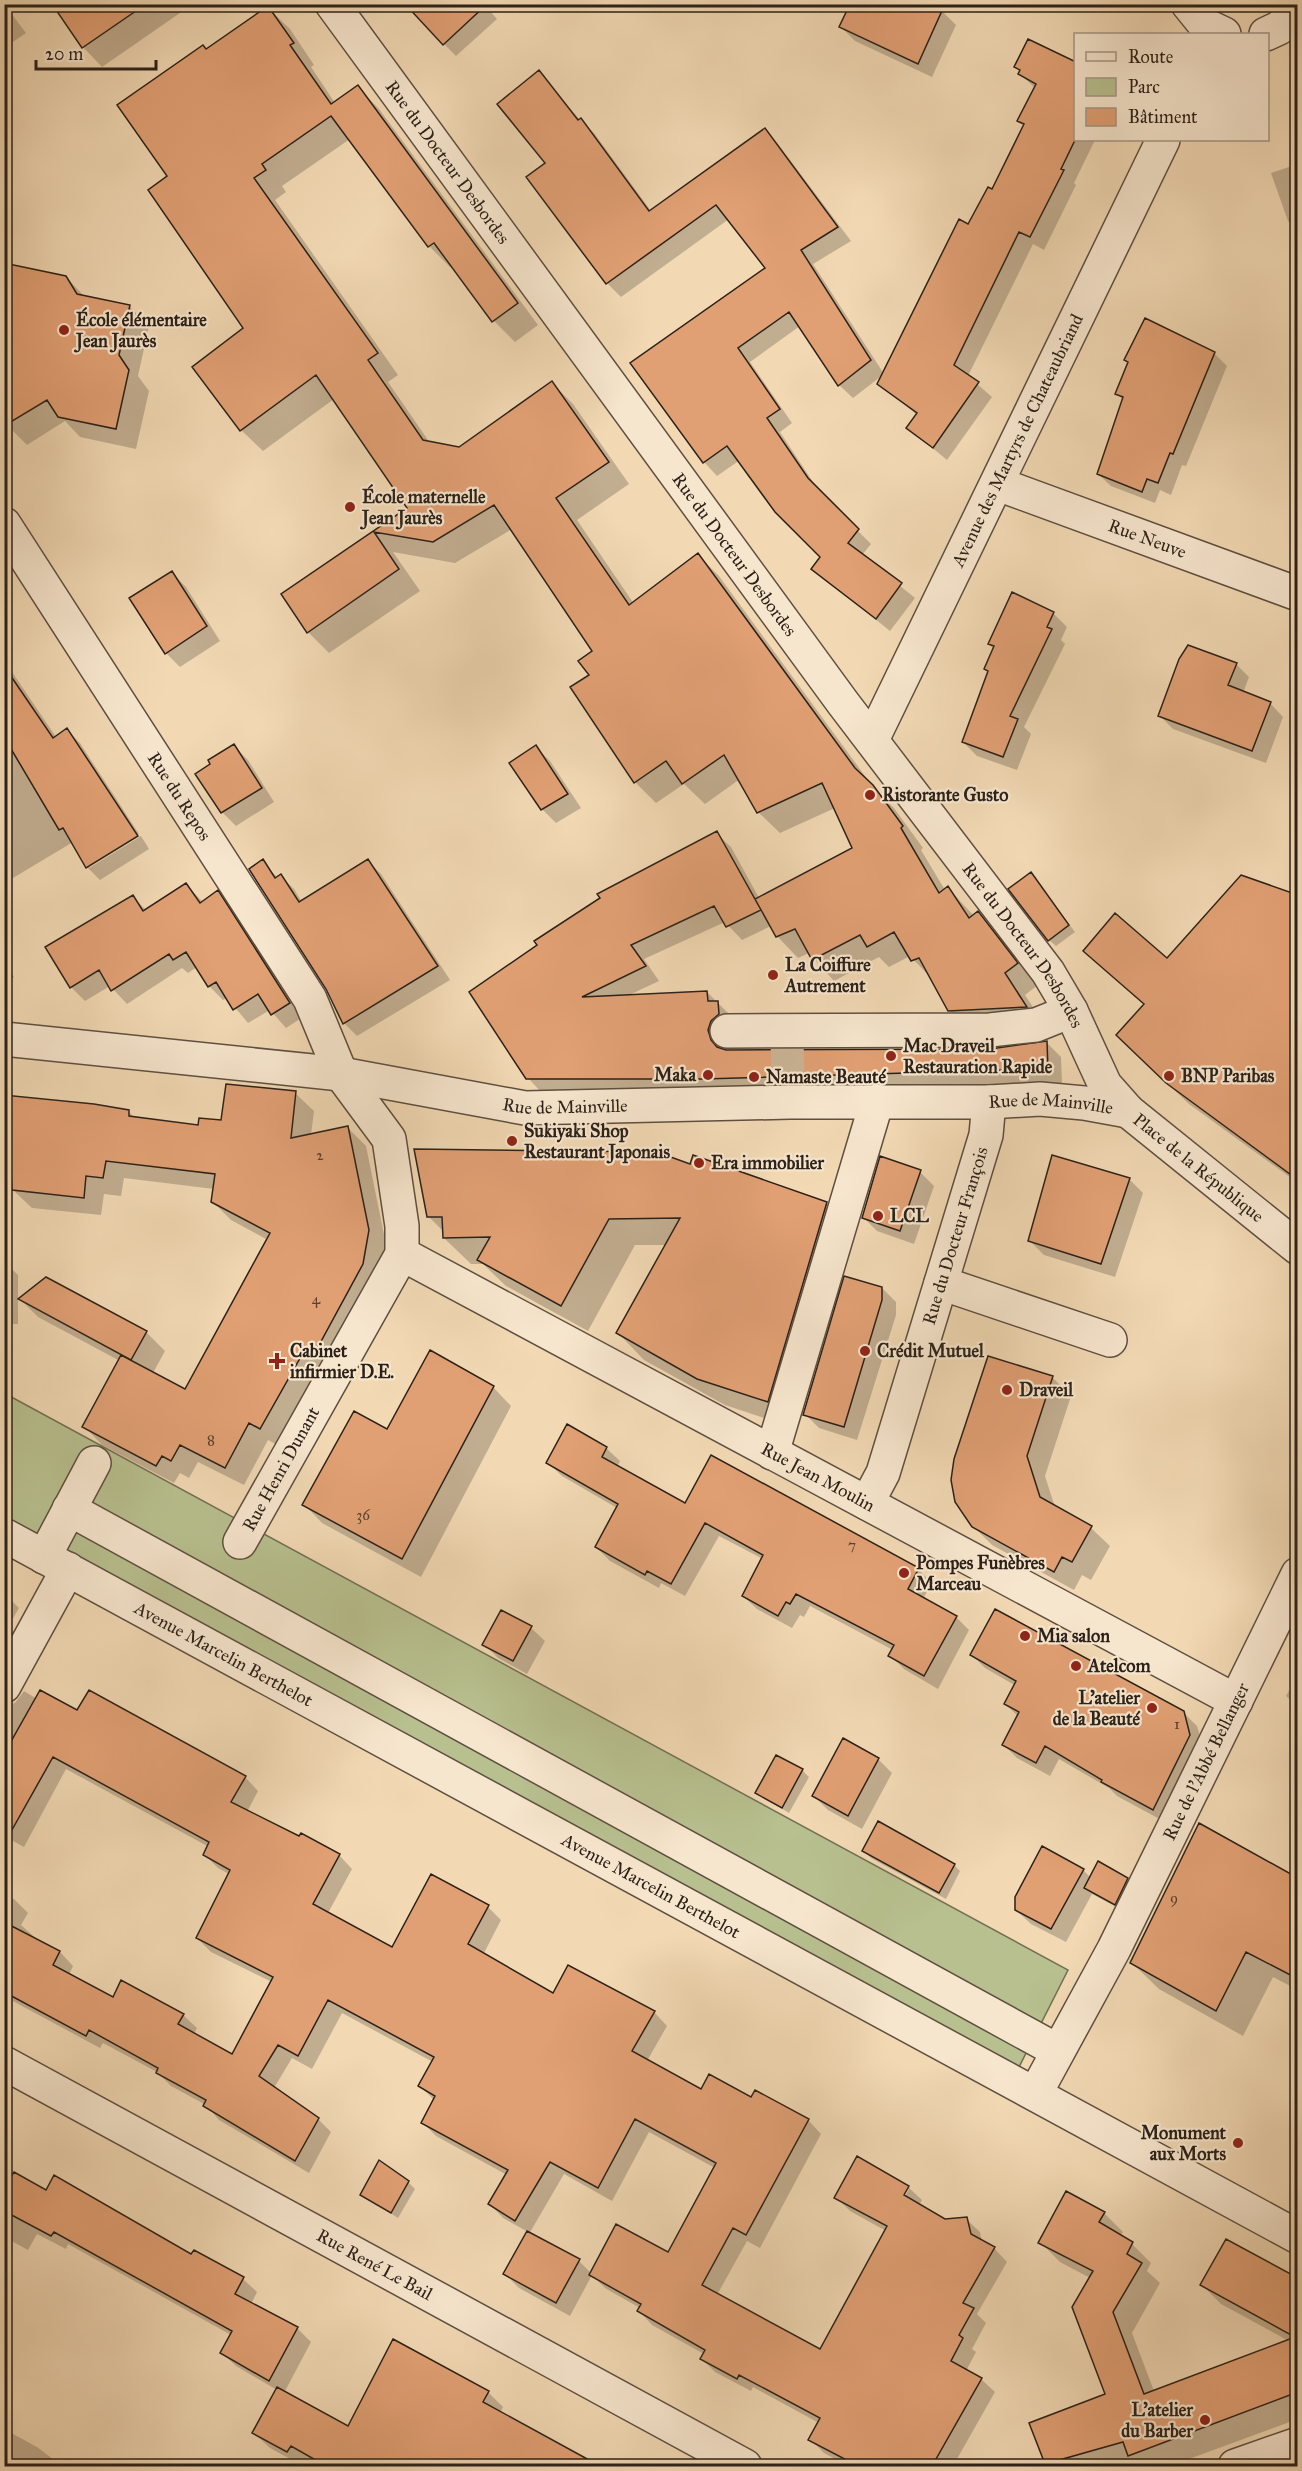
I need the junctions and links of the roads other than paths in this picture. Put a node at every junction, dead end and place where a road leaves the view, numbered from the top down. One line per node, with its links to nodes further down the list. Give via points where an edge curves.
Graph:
1 (332, 4): 10 (street, Rue du Docteur Desbordes)
2 (1188, 4): 4 (street, via 1196,17)
3 (1298, 10): 5 (street)
4 (1217, 33)
5 (1268, 33)
6 (1163, 141): 7 (street, Avenue des Martyrs de Chateaubriand)
7 (998, 484): 9 (street, Rue Neuve); 10 (street, Avenue des Martyrs de Chateaubriand)
8 (4, 524): 14 (street, Rue du Repos, via 310,999)
9 (1298, 594)
10 (872, 741): 11 (street, Rue du Docteur Desbordes, via 1048,972)
11 (1071, 1011): 12 (street, via 1036,1025 990,1030 787,1035); 17 (street, Rue du Docteur Desbordes, via 1105,1085)
12 (727, 1030)
13 (4, 1039): 14 (street, Rue de Mainville)
14 (341, 1074): 15 (street, Rue de Mainville, via 525,1108 789,1089); 19 (street, Rue Henri Dunant, via 389,1139 402,1226)
15 (877, 1101): 16 (street, Rue de Mainville); 22 (street)
16 (988, 1102): 17 (street, Rue de Mainville, via 1040,1099); 20 (street, Rue du Docteur François, via 986,1135)
17 (1128, 1111): 18 (street, Place de la République)
18 (1298, 1248)
19 (402, 1254): 22 (street, Rue Jean Moulin); 27 (street, Rue Henri Dunant)
20 (940, 1282): 21 (street); 24 (street, Rue du Docteur François, via 883,1473)
21 (1110, 1340)
22 (772, 1453): 24 (street, Rue Jean Moulin)
23 (94, 1462): 25 (street)
24 (867, 1503): 33 (street, Rue Jean Moulin)
25 (69, 1509): 28 (street); 30 (street)
26 (4, 1535): 28 (street, Avenue Marcelin Berthelot)
27 (240, 1542)
28 (56, 1563): 31 (street, Avenue Marcelin Berthelot); 32 (street)
29 (1298, 1574): 33 (street, Rue de l'Abbé Bellanger)
30 (222, 1594): 31 (street); 34 (street)
31 (197, 1640): 36 (street, Avenue Marcelin Berthelot)
32 (4, 1686)
33 (1236, 1701): 34 (street, Rue de l'Abbé Bellanger, via 1114,1949)
34 (1058, 2051): 36 (street)
35 (4, 2063): 39 (street, Rue René Le Bail)
36 (1035, 2094): 37 (street, Avenue Marcelin Berthelot)
37 (1298, 2237)
38 (1298, 2444): 40 (street)
39 (745, 2466)
40 (1235, 2466)

